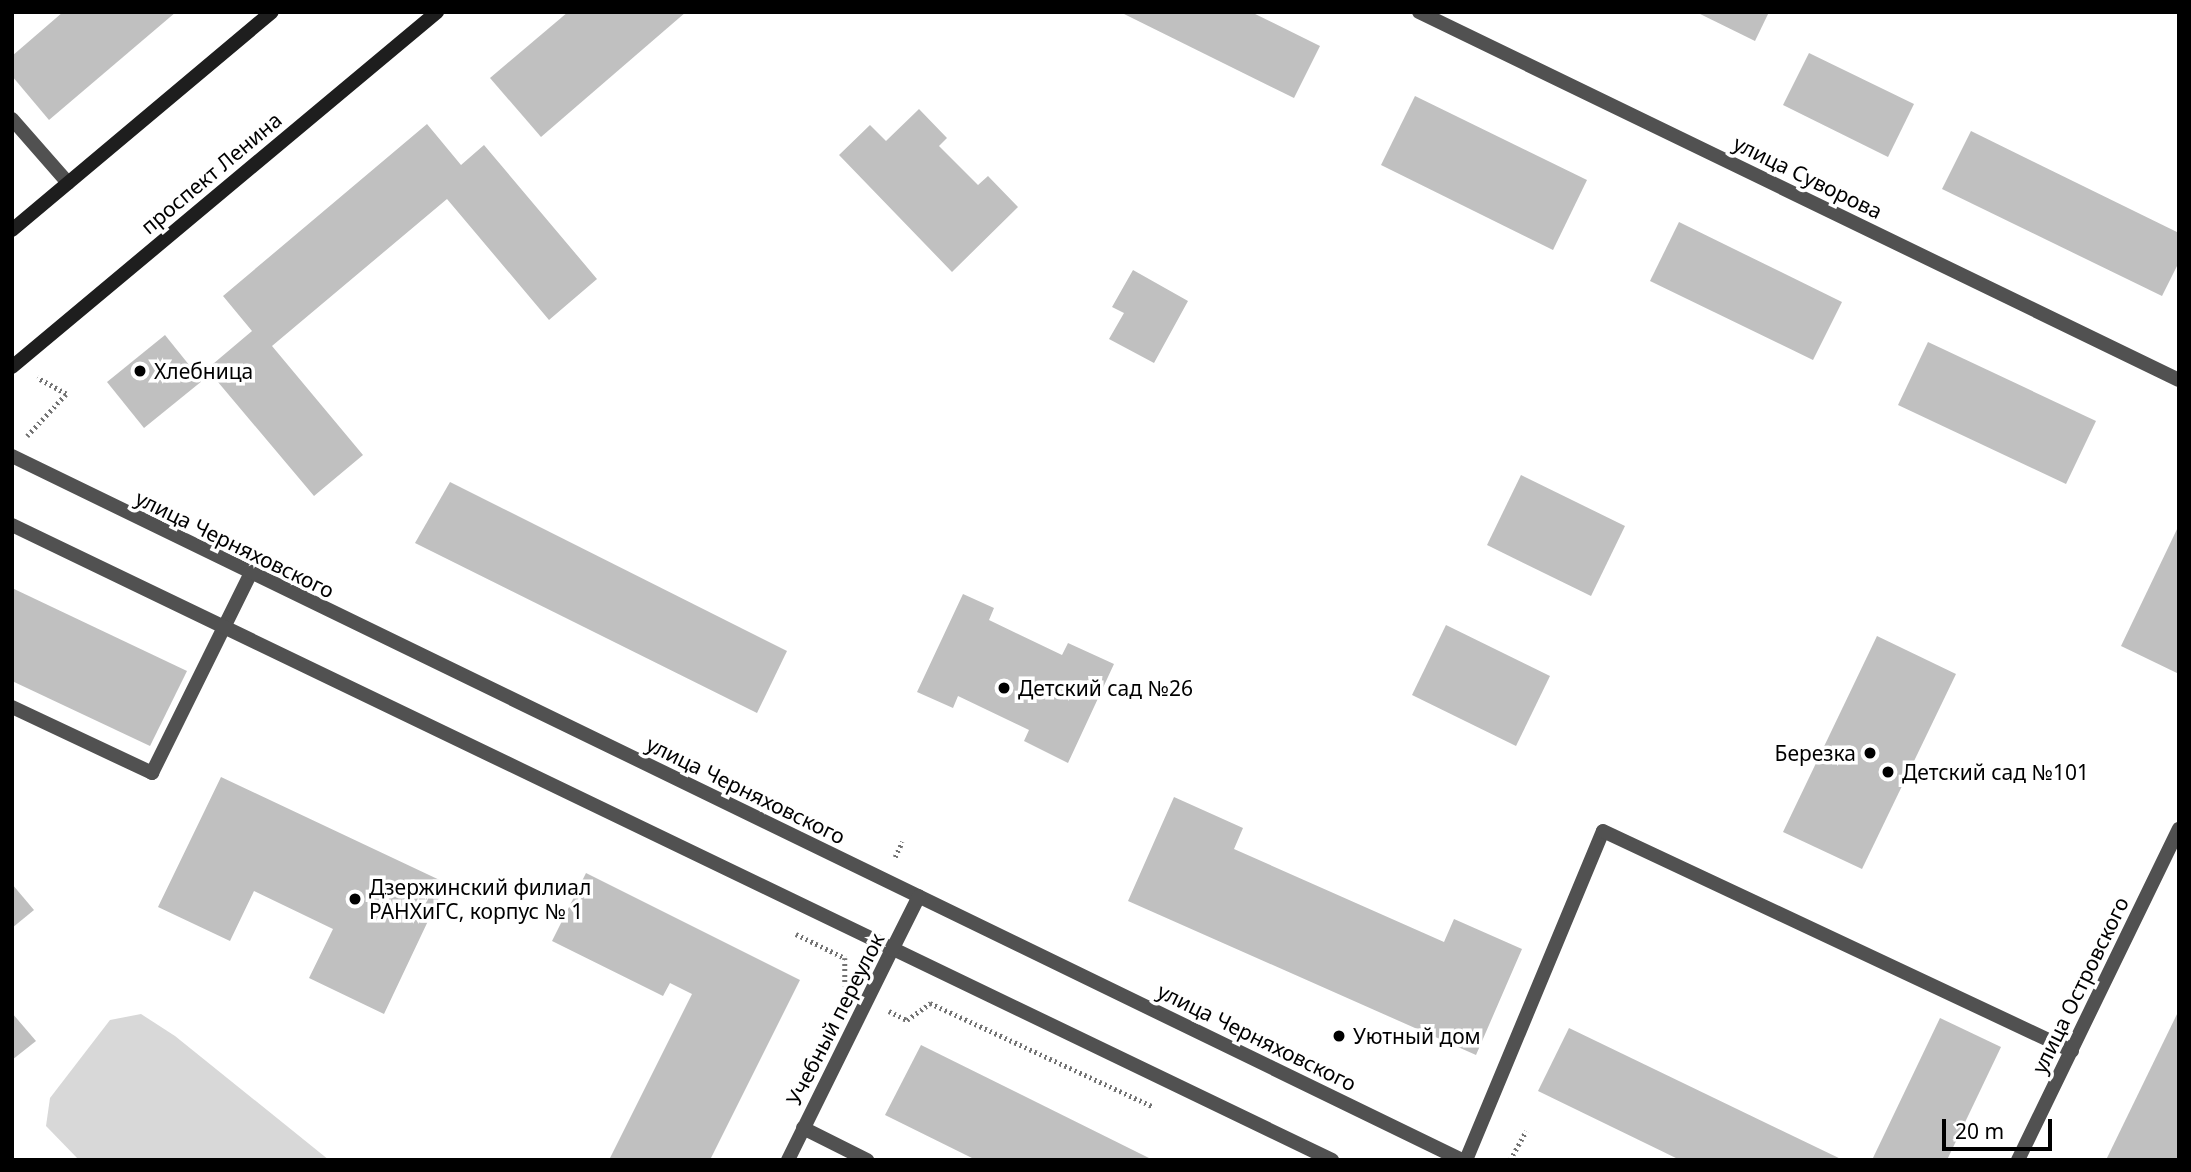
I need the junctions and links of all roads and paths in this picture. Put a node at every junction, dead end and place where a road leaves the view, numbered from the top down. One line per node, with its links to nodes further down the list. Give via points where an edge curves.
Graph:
1 (272, 12): 5 (main road)
2 (437, 12): 7 (main road, проспект Ленина)
3 (1419, 12): 8 (street, улица Суворова)
4 (12, 119): 5 (street)
5 (68, 183): 6 (main road)
6 (12, 230)
7 (12, 367)
8 (2179, 380)
9 (66, 394): 10 (path)
10 (21, 442)
11 (12, 456): 13 (street, улица Черняховского)
12 (12, 525): 14 (street)
13 (250, 575): 14 (street); 17 (street, улица Черняховского)
14 (223, 627): 15 (street, via 152,773); 19 (street)
15 (12, 706)
16 (2179, 829): 21 (street, улица Островского)
17 (919, 896): 19 (street, Учебный переулок); 28 (street, улица Черняховского)
18 (783, 928): 20 (path, via 845,958 844,992)
19 (892, 950): 20 (street, Учебный переулок); 27 (street)
20 (866, 1001): 22 (path, via 907,1020 930,1003); 23 (street, Учебный переулок)
21 (2072, 1052): 28 (street, via 1602,831); 30 (street, улица Островского)
22 (1169, 1113)
23 (803, 1128): 25 (street, Учебный переулок); 26 (street)
24 (1526, 1131): 29 (path)
25 (788, 1160)
26 (867, 1160)
27 (1332, 1160)
28 (1464, 1160)
29 (1510, 1160)
30 (2018, 1160)

